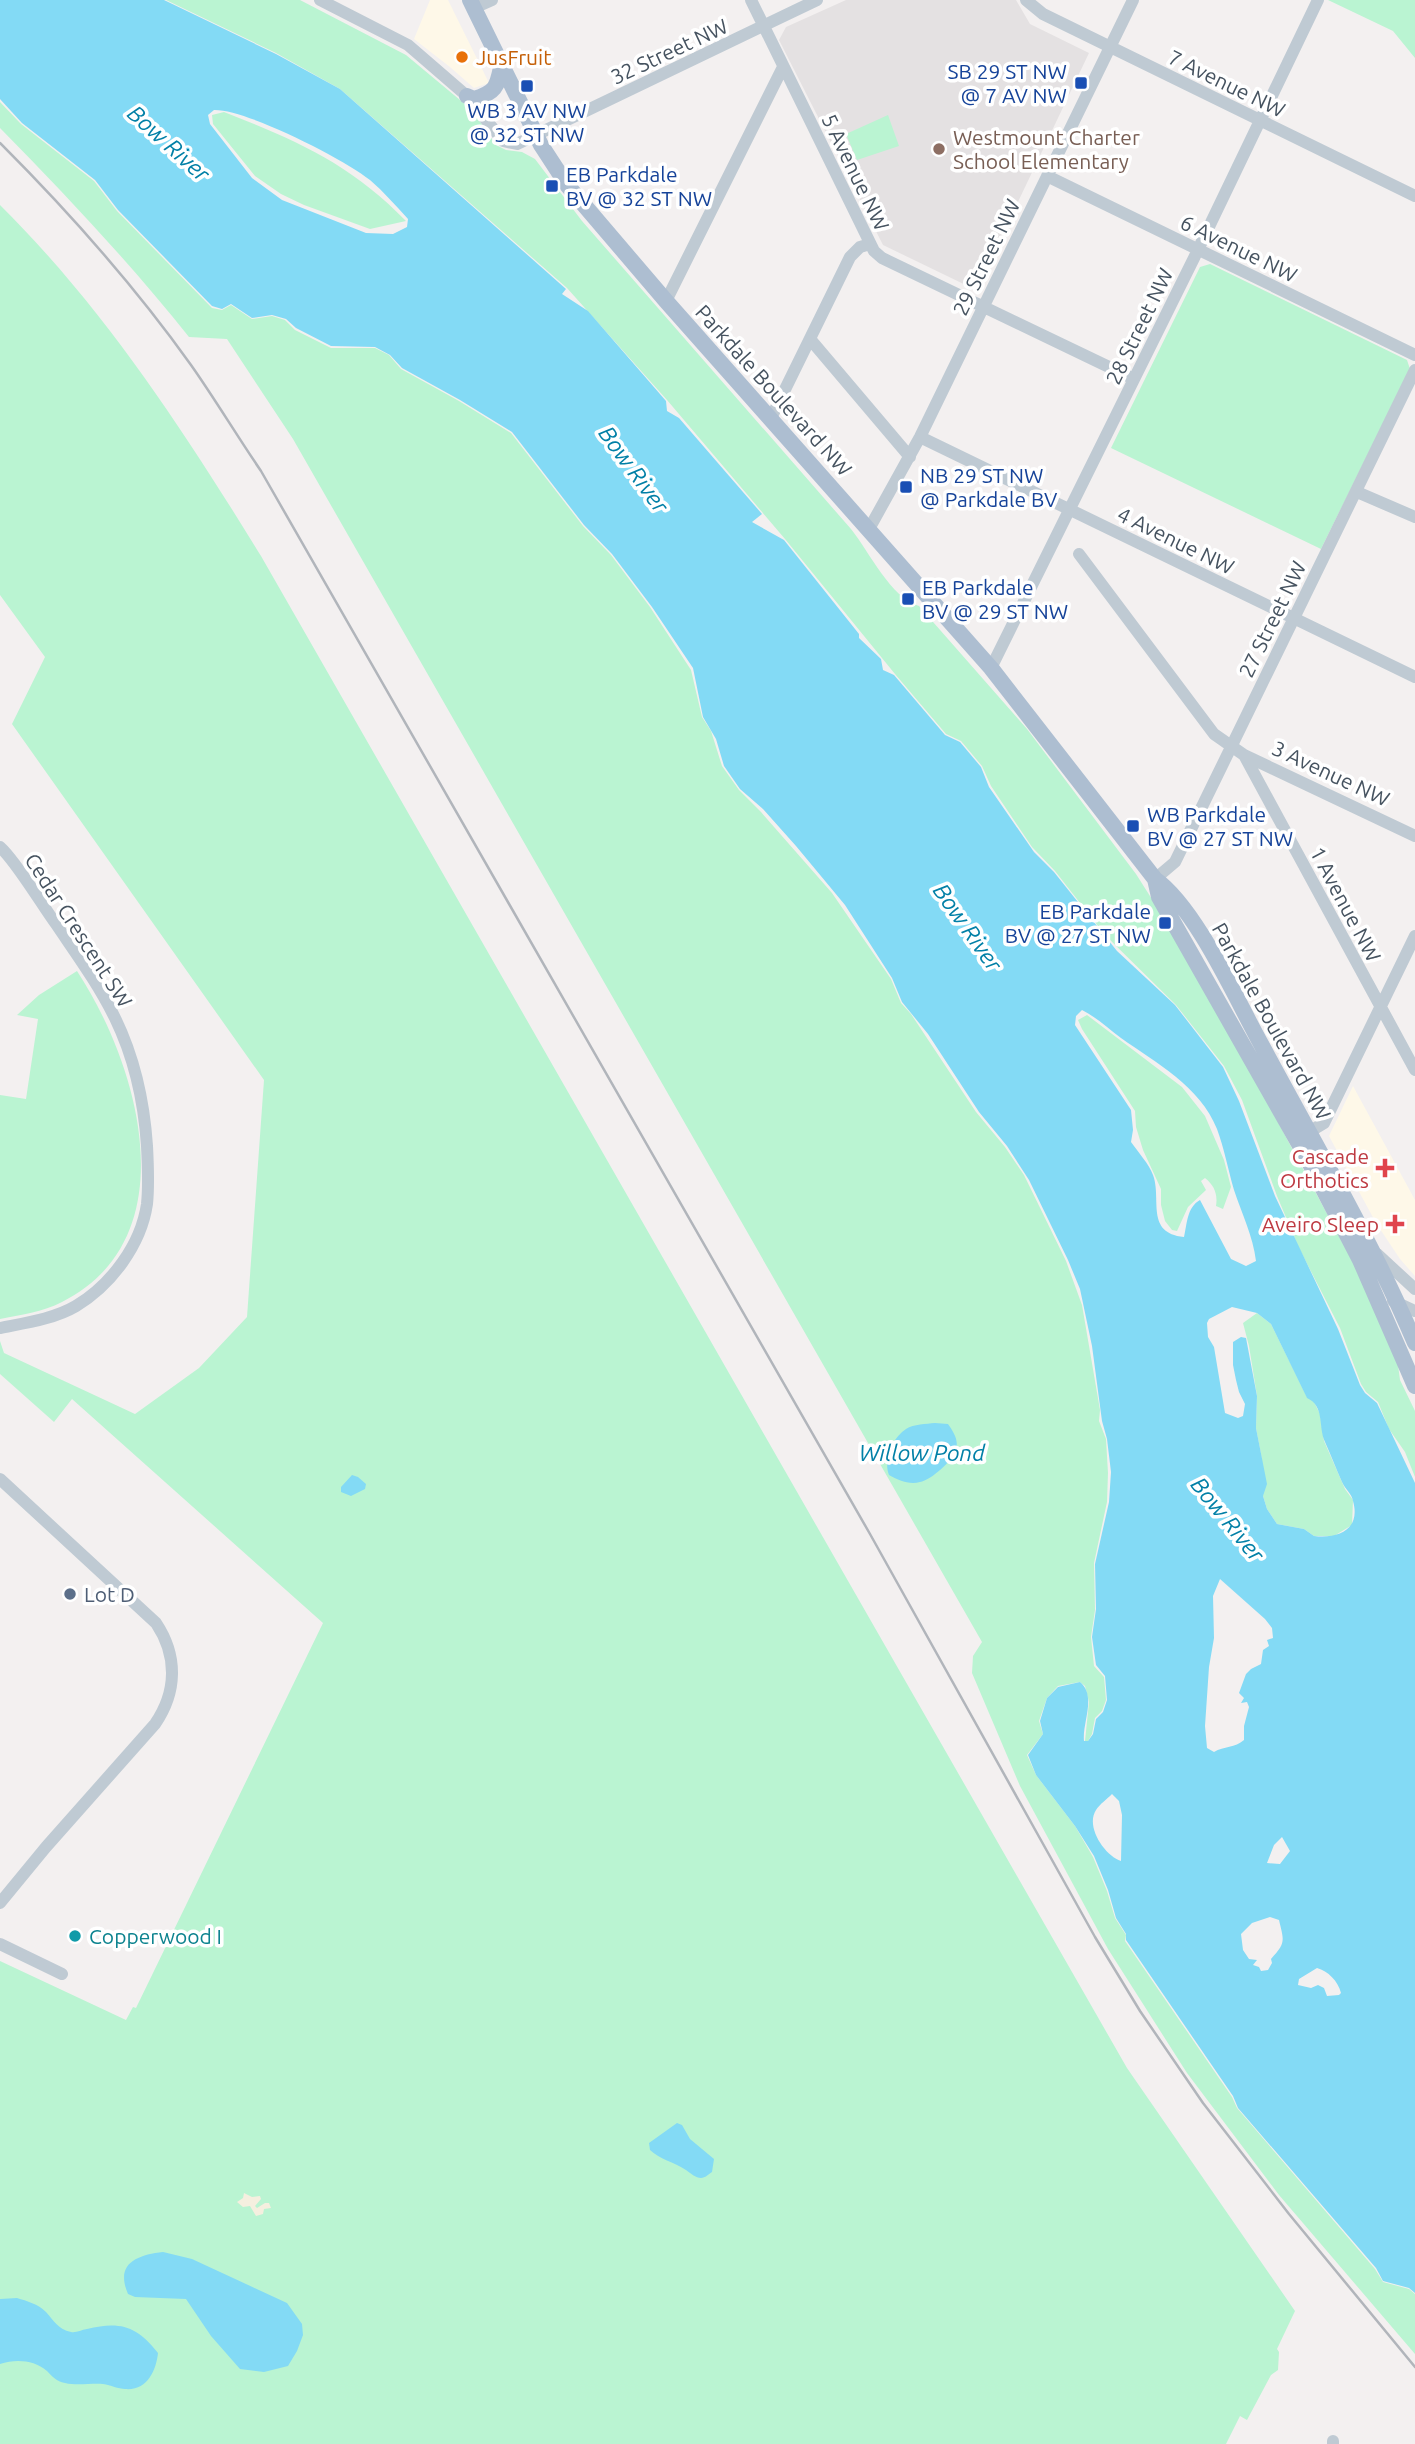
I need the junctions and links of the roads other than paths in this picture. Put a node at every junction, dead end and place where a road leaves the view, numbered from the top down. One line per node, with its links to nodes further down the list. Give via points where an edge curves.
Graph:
1 (320, 0): 13 (street, via 408,45)
2 (492, 0): 8 (street)
3 (751, 0): 9 (street, 5 Avenue NW)
4 (817, 0): 9 (street, 32 Street NW)
5 (1026, 0): 10 (street, 7 Avenue NW, via 1043,14)
6 (1133, 0): 10 (street, 29 Street NW)
7 (1318, 0): 14 (street, 28 Street NW)
8 (472, 4): 11 (main road)
9 (764, 27): 12 (street, 5 Avenue NW); 15 (street, 32 Street NW)
10 (1110, 47): 14 (street, 7 Avenue NW); 16 (street, 29 Street NW)
11 (502, 63): 13 (main road, via 491,93 474,99); 15 (main road)
12 (783, 68): 18 (street, 5 Avenue NW); 20 (street)
13 (467, 96): 15 (street, via 503,141 517,144)
14 (1261, 121): 17 (street, 7 Avenue NW); 19 (street, 28 Street NW)
15 (536, 135): 20 (main road, Parkdale Boulevard NW, via 567,185)
16 (1047, 176): 19 (street, 6 Avenue NW); 21 (street, 29 Street NW)
17 (1415, 196)
18 (870, 244): 21 (street, 5 Avenue NW, via 882,258); 22 (street, via 849,257)
19 (1198, 250): 23 (street, 6 Avenue NW); 25 (street, 28 Street NW)
20 (666, 301): 26 (main road, Parkdale Boulevard NW)
21 (983, 307): 25 (street, 5 Avenue NW); 27 (street, 29 Street NW)
22 (810, 339): 26 (street); 28 (street)
23 (1415, 355)
24 (1415, 370): 29 (street, 27 Street NW)
25 (1134, 379): 30 (street, 28 Street NW)
26 (771, 418): 32 (main road, Parkdale Boulevard NW)
27 (920, 438): 28 (street, 29 Street NW); 30 (street, 4 Avenue NW)
28 (910, 457): 32 (street, 29 Street NW)
29 (1358, 489): 31 (street, via 1376,502); 34 (street, 27 Street NW)
30 (1070, 510): 34 (street, 4 Avenue NW); 35 (street, 28 Street NW)
31 (1415, 517)
32 (869, 529): 35 (main road, Parkdale Boulevard NW)
33 (1079, 554): 37 (street, via 1214,734)
34 (1294, 619): 36 (street, 4 Avenue NW); 37 (street, 27 Street NW)
35 (991, 668): 41 (main road, Parkdale Boulevard NW)
36 (1415, 677)
37 (1230, 747): 38 (street, 3 Avenue NW); 41 (street, 27 Street NW, via 1175,862)
38 (1244, 755): 39 (street, 3 Avenue NW); 43 (street, 1 Avenue NW)
39 (1415, 836)
40 (0, 847): 51 (street, Cedar Crescent SW, via 87,969 115,1017 141,1090 148,1179 137,1238 108,1280 75,1306)
41 (1155, 879): 45 (main road, Parkdale Boulevard NW, via 1170,889 1195,926); 48 (main road, Parkdale Boulevard NW, via 1159,897 1307,1157)
42 (1415, 936): 43 (street)
43 (1380, 1008): 44 (street, 1 Avenue NW); 45 (street, via 1324,1124)
44 (1415, 1070)
45 (1309, 1132): 46 (main road, Parkdale Boulevard NW)
46 (1373, 1249): 47 (street); 49 (main road, Parkdale Boulevard NW)
47 (1415, 1289)
48 (1375, 1293): 49 (street); 53 (main road, Parkdale Boulevard NW)
49 (1398, 1303): 50 (street); 52 (main road, Parkdale Boulevard NW)
50 (1415, 1311)
51 (0, 1328)
52 (1415, 1342)
53 (1398, 1346): 54 (main road); 55 (main road, Parkdale Boulevard NW)
54 (1415, 1356)
55 (1415, 1386)
56 (0, 1479): 57 (street, via 156,1623 168,1644 173,1672 168,1702 155,1724)
57 (0, 1903)
58 (0, 1944): 59 (street)
59 (62, 1974)

